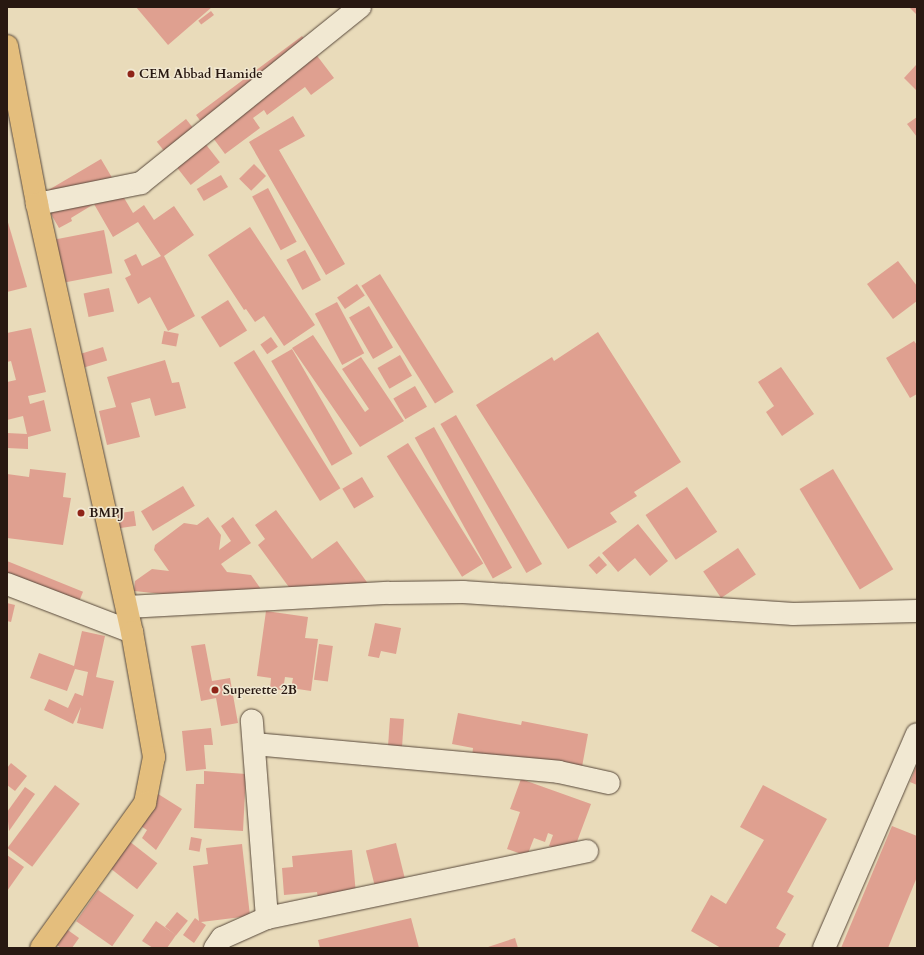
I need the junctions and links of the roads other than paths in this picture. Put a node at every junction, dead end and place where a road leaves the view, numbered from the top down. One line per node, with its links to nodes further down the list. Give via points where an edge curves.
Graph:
1 (360, 7): 3 (street, via 141,183)
2 (8, 58): 3 (main road)
3 (37, 204): 5 (main road)
4 (7, 584): 7 (street)
5 (127, 607): 6 (street, via 389,593 463,592 793,614); 7 (main road)
6 (917, 611)
7 (132, 632): 14 (main road, via 154,757 145,803)
8 (252, 721): 10 (street)
9 (917, 734): 16 (street)
10 (254, 744): 11 (street, via 559,772); 13 (street)
11 (609, 783)
12 (587, 852): 13 (street)
13 (267, 918): 15 (street, via 222,938)
14 (41, 948)
15 (215, 948)
16 (824, 948)

